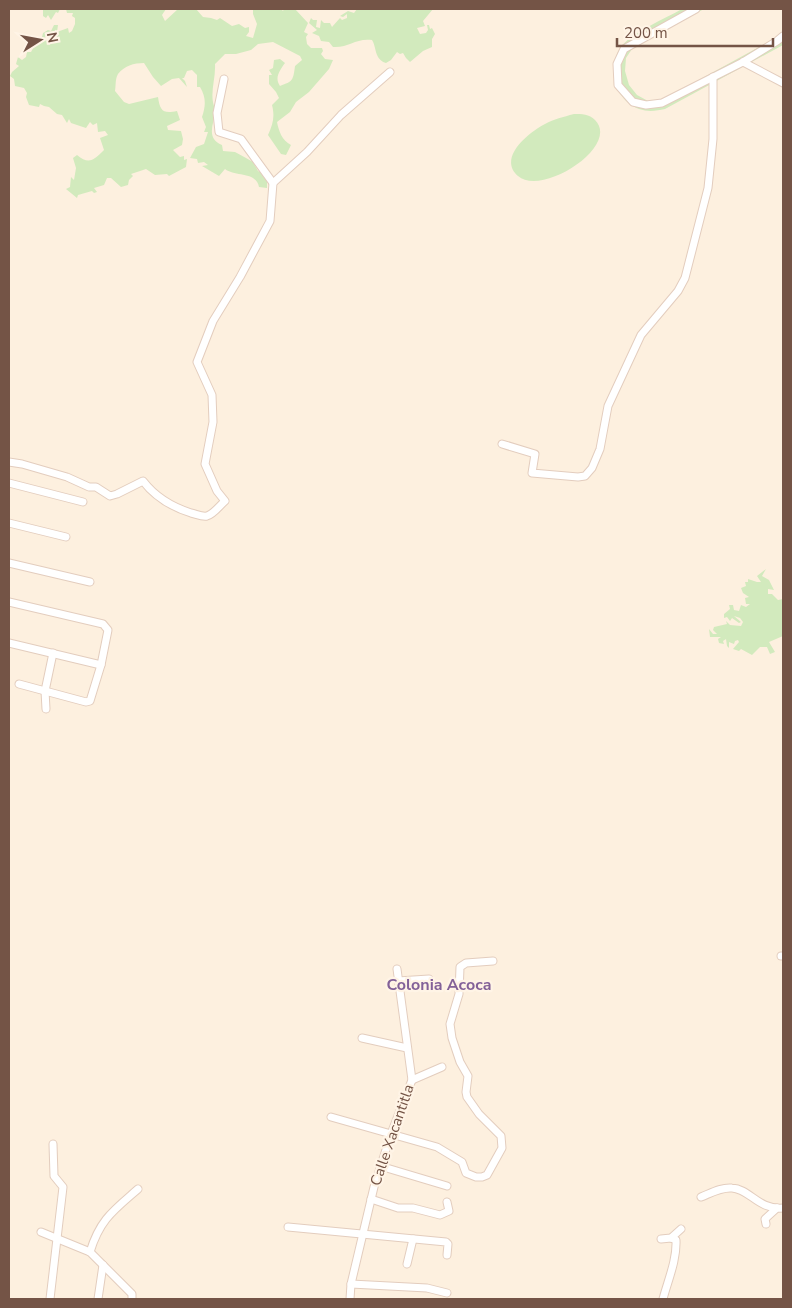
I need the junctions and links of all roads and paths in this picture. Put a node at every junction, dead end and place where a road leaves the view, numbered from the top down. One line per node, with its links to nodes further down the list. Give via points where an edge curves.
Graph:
1 (696, 9): 5 (street, via 624,49 617,64 618,85 633,102 662,104)
2 (783, 36): 3 (street)
3 (743, 62): 5 (street); 7 (street)
4 (390, 72): 8 (street, via 341,115)
5 (713, 77): 9 (street, via 708,188 685,278 640,334 608,406 600,449 592,468 585,476 578,477 532,473 535,454)
6 (224, 79): 8 (street, via 217,114 218,132 240,139)
7 (783, 83)
8 (273, 183): 10 (street, via 270,221 214,321 197,362 212,395 212,422 205,464 225,501 211,514 200,516 168,504 143,481 110,496 96,487 67,477)
9 (502, 444)
10 (9, 462)
11 (9, 484): 12 (street)
12 (83, 502)
13 (9, 524): 14 (street)
14 (66, 537)
15 (9, 563): 16 (street)
16 (90, 582)
17 (9, 602): 20 (street, via 103,624 108,633)
18 (9, 643): 19 (street)
19 (53, 653): 20 (street); 22 (street)
20 (101, 665): 22 (street, via 91,700 86,702)
21 (19, 684): 22 (street)
22 (45, 691): 23 (street)
23 (46, 709)
24 (493, 961): 33 (street, via 460,966 459,994 450,1024 460,1062 468,1076 467,1097 501,1136 502,1148 487,1175 470,1175 462,1162 445,1151)
25 (397, 969): 27 (street, Calle Xacantitla)
26 (429, 979): 27 (street)
27 (398, 981): 29 (street, Calle Xacantitla)
28 (362, 1038): 29 (street)
29 (407, 1048): 31 (street, Calle Xacantitla)
30 (442, 1067): 31 (street)
31 (412, 1080): 33 (street, Calle Xacantitla)
32 (331, 1117): 33 (street)
33 (391, 1134): 35 (street, Calle Xacantitla)
34 (53, 1144): 49 (street, via 54,1176 64,1187)
35 (380, 1166): 36 (street); 39 (street, Calle Xacantitla)
36 (447, 1186)
37 (138, 1189): 51 (street, via 106,1216 94,1236)
38 (701, 1197): 41 (street, via 732,1188 739,1189 762,1205)
39 (371, 1199): 40 (street, via 398,1208 440,1215 449,1211); 46 (street, Calle Xacantitla)
40 (447, 1202)
41 (780, 1208): 42 (street, via 765,1219)
42 (766, 1224)
43 (288, 1227): 46 (street)
44 (681, 1229): 48 (street)
45 (40, 1232): 49 (street)
46 (362, 1235): 50 (street); 55 (street, Calle Xacantitla)
47 (661, 1238): 48 (street)
48 (671, 1238): 61 (street, via 676,1240 676,1245)
49 (57, 1239): 51 (street); 57 (street)
50 (413, 1239): 52 (street, via 448,1242); 53 (street)
51 (90, 1252): 54 (street)
52 (447, 1255)
53 (407, 1264)
54 (103, 1265): 58 (street); 59 (street, via 132,1294)
55 (352, 1284): 56 (street, via 427,1288); 60 (street, Calle Xacantitla)
56 (447, 1293)
57 (50, 1299)
58 (98, 1299)
59 (132, 1299)
60 (350, 1299)
61 (663, 1299)

